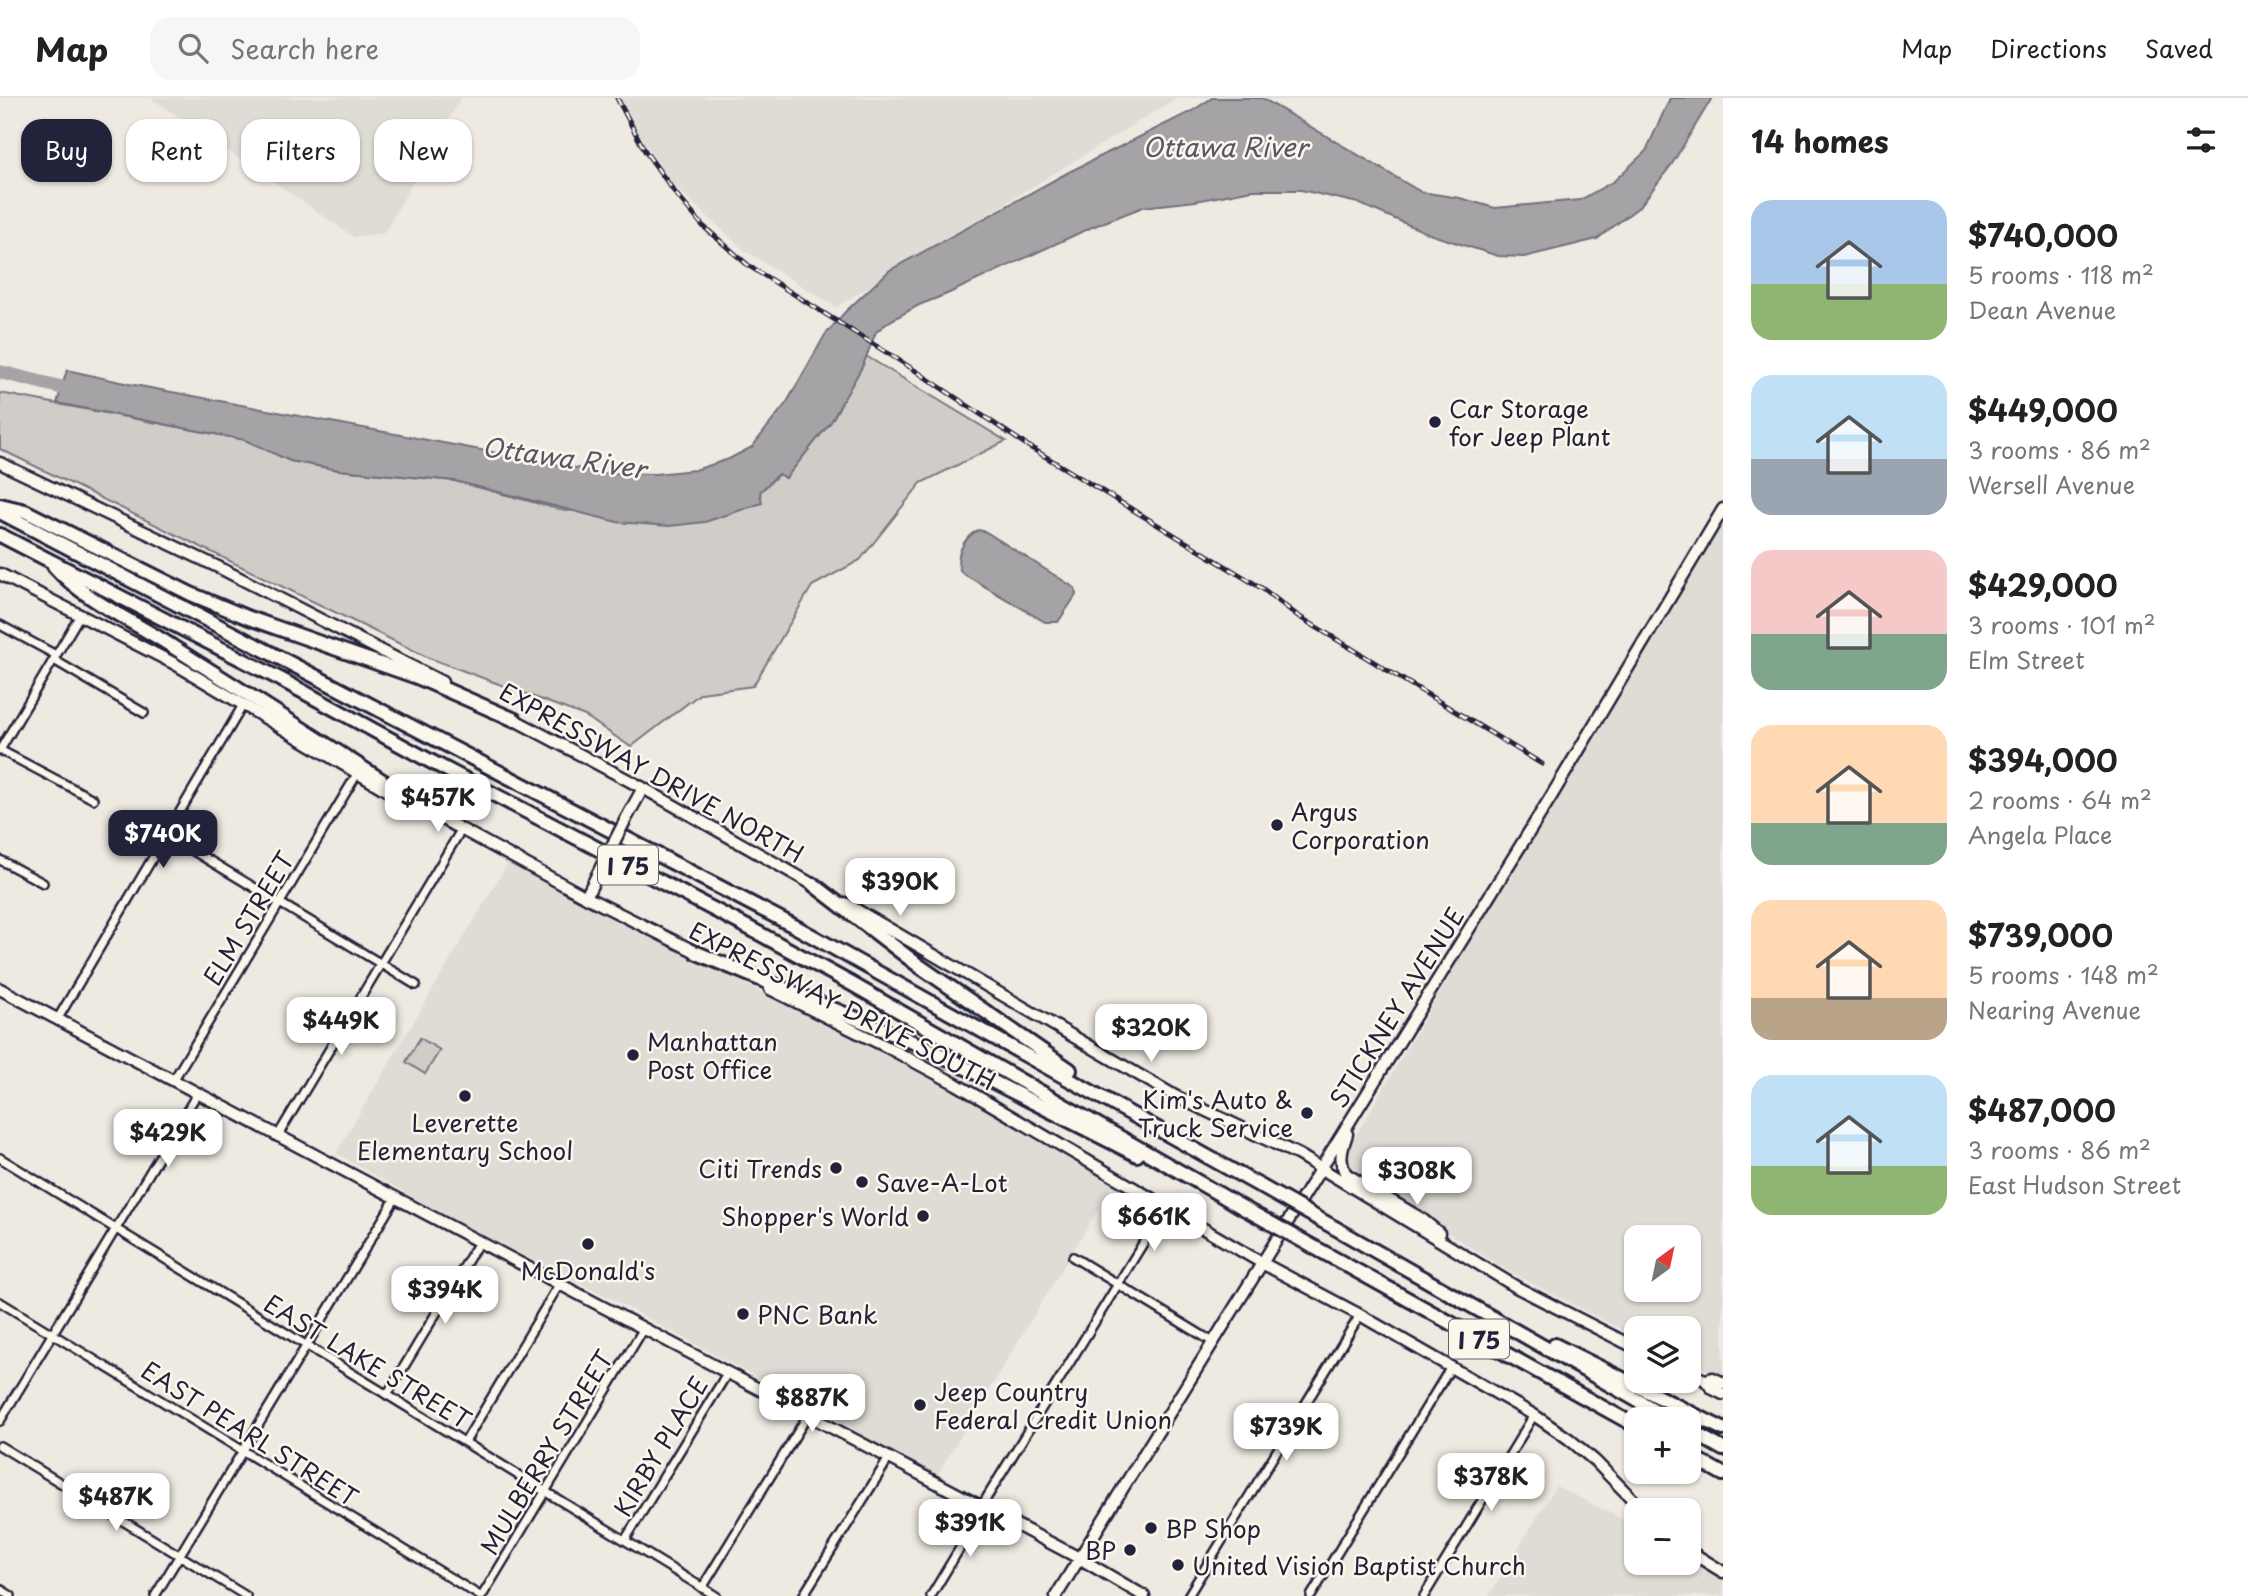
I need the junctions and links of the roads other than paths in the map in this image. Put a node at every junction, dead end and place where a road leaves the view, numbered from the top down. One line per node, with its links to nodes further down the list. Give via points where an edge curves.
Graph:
1 (0, 463): 13 (main road, EXPRESSWAY DRIVE NORTH, via 218,567)
2 (0, 505): 13 (highway, via 25,511 191,594 417,677)
3 (1723, 509): 34 (main road, STICKNEY AVENUE)
4 (0, 512): 33 (highway, I 75, via 796,927)
5 (0, 535): 6 (highway, I 75)
6 (50, 561): 18 (highway, via 71,585); 40 (highway, I 75, via 751,929)
7 (0, 574): 8 (main road, EXPRESSWAY DRIVE SOUTH)
8 (80, 615): 10 (street); 11 (main road, EXPRESSWAY DRIVE SOUTH)
9 (0, 625): 10 (street)
10 (55, 657): 12 (street); 14 (street)
11 (243, 705): 15 (main road, EXPRESSWAY DRIVE SOUTH); 20 (street)
12 (144, 713)
13 (515, 720): 16 (main road, EXPRESSWAY DRIVE NORTH)
14 (0, 750): 17 (street)
15 (357, 774): 18 (main road, EXPRESSWAY DRIVE SOUTH); 25 (street, ELM STREET)
16 (643, 788): 23 (main road, EXPRESSWAY DRIVE NORTH); 24 (main road, bridge)
17 (93, 799)
18 (430, 812): 19 (main road, EXPRESSWAY DRIVE SOUTH)
19 (461, 830): 24 (main road, EXPRESSWAY DRIVE SOUTH); 27 (street)
20 (167, 835): 25 (street); 30 (street)
21 (0, 860): 22 (street)
22 (43, 883)
23 (814, 885): 33 (highway); 37 (main road, EXPRESSWAY DRIVE NORTH, via 1175,1096 1299,1155)
24 (586, 897): 26 (main road, EXPRESSWAY DRIVE SOUTH)
25 (280, 903): 27 (street); 31 (street, ELM STREET)
26 (697, 953): 39 (main road, EXPRESSWAY DRIVE SOUTH, via 933,1071); 40 (highway, via 955,1060)
27 (381, 964): 28 (street); 35 (street)
28 (416, 985)
29 (0, 989): 30 (main road)
30 (57, 1020): 31 (main road)
31 (173, 1081): 32 (main road)
32 (197, 1094): 35 (main road); 41 (street)
33 (1121, 1107): 48 (highway, I 75, bridge)
34 (1351, 1120): 37 (main road, STICKNEY AVENUE); 45 (main road, via 1341,1155 1346,1174 1422,1219)
35 (277, 1136): 38 (main road)
36 (0, 1158): 41 (street, EAST LAKE STREET)
37 (1320, 1170): 44 (main road, STICKNEY AVENUE); 45 (main road, EXPRESSWAY DRIVE NORTH)
38 (395, 1199): 42 (main road); 55 (street)
39 (1166, 1206): 44 (main road, EXPRESSWAY DRIVE SOUTH); 47 (street)
40 (1247, 1210): 66 (highway, I 75, bridge)
41 (116, 1229): 52 (street); 55 (street, EAST LAKE STREET)
42 (480, 1242): 46 (main road); 62 (street)
43 (1073, 1257): 47 (street)
44 (1262, 1262): 50 (main road, EXPRESSWAY DRIVE SOUTH); 53 (main road, STICKNEY AVENUE)
45 (1483, 1268): 54 (main road, EXPRESSWAY DRIVE NORTH)
46 (559, 1283): 51 (main road); 70 (street)
47 (1118, 1284): 53 (street); 79 (street)
48 (1442, 1289): 63 (highway, I 75); 68 (highway)
49 (0, 1302): 52 (street, EAST PEARL STREET)
50 (1360, 1315): 56 (main road, EXPRESSWAY DRIVE SOUTH); 96 (street)
51 (644, 1328): 57 (main road); 77 (street, MULBERRY STREET)
52 (52, 1334): 67 (street); 73 (street, EAST PEARL STREET)
53 (1213, 1342): 83 (main road, STICKNEY AVENUE)
54 (1624, 1342)
55 (306, 1345): 62 (street, EAST LAKE STREET); 73 (street)
56 (1451, 1367): 65 (main road, EXPRESSWAY DRIVE SOUTH); 97 (street)
57 (727, 1372): 64 (main road); 80 (street, KIRBY PLACE)
58 (1701, 1378): 59 (main road)
59 (1705, 1380): 60 (main road); 61 (main road)
60 (1723, 1383)
61 (1723, 1394)
62 (387, 1395): 70 (street, EAST LAKE STREET)
63 (1649, 1407)
64 (808, 1415): 74 (main road); 85 (street)
65 (1534, 1416): 78 (main road, EXPRESSWAY DRIVE SOUTH, via 1569,1439); 98 (street)
66 (1624, 1419)
67 (0, 1421)
68 (1723, 1429)
69 (1701, 1437): 72 (highway)
70 (465, 1442): 77 (street, EAST LAKE STREET)
71 (0, 1446): 81 (street)
72 (1723, 1449)
73 (243, 1451): 81 (street); 90 (street, EAST PEARL STREET)
74 (889, 1458): 79 (main road); 92 (street)
75 (1701, 1462): 76 (highway)
76 (1723, 1474)
77 (545, 1491): 80 (street, EAST LAKE STREET); 90 (street, MULBERRY STREET)
78 (1631, 1498)
79 (983, 1508): 83 (main road); 93 (street)
80 (625, 1540): 85 (street, EAST LAKE STREET)
81 (180, 1555): 88 (street); 89 (street)
82 (1701, 1558): 84 (main road)
83 (1079, 1559): 94 (main road, STICKNEY AVENUE); 95 (main road)
84 (1723, 1572)
85 (702, 1588): 91 (street, EAST LAKE STREET)
86 (0, 1589): 87 (street)
87 (11, 1596)
88 (155, 1596)
89 (246, 1596)
90 (481, 1596)
91 (716, 1596)
92 (803, 1596)
93 (931, 1596)
94 (1056, 1596)
95 (1144, 1596)
96 (1188, 1596)
97 (1311, 1596)
98 (1424, 1596)

